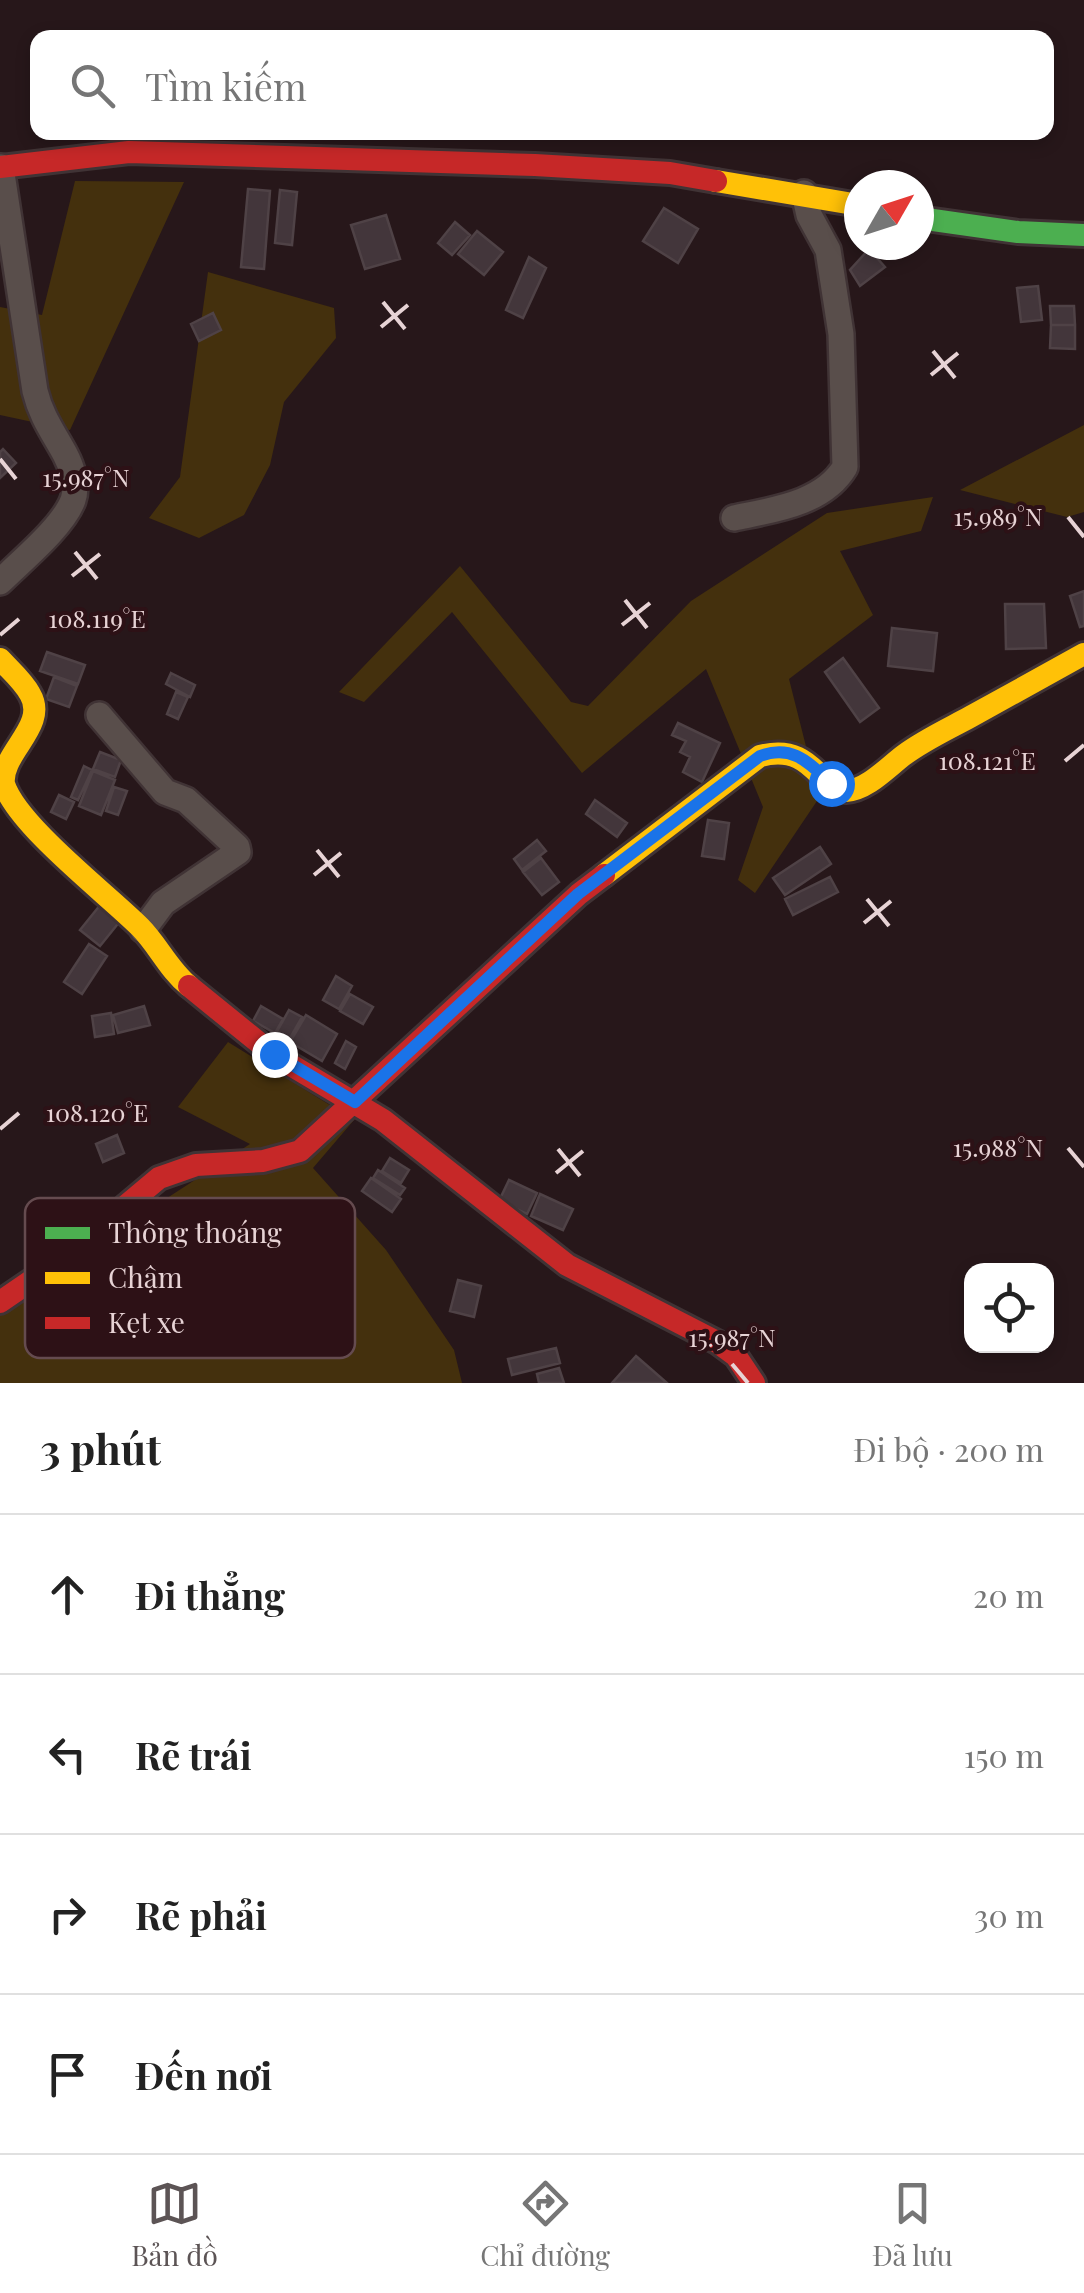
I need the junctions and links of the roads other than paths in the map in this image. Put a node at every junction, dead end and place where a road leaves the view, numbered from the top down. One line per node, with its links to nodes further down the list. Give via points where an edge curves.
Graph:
1 (1, 167): 2 (street, via 129,152 536,164 670,173); 7 (street, via 40,414 66,456 74,498)
2 (804, 193): 3 (street); 6 (street, via 828,250 839,318 845,467 806,499)
3 (844, 202)
4 (934, 220): 5 (street)
5 (1084, 235)
6 (734, 518)
7 (0, 582)
8 (1084, 654): 12 (street, via 911,750 857,789 838,790 795,753 760,756 578,894)
9 (0, 659): 11 (street, via 34,704 2,780 47,840)
10 (99, 715): 11 (street, via 166,792 186,800 237,847 163,903)
11 (143, 930): 12 (street, via 183,981 226,1018)
12 (355, 1102): 13 (street, via 288,1157 196,1164 159,1178); 16 (street, via 568,1265 717,1342)
13 (135, 1198)
14 (25, 1285): 15 (street)
15 (0, 1302)
16 (754, 1383)

